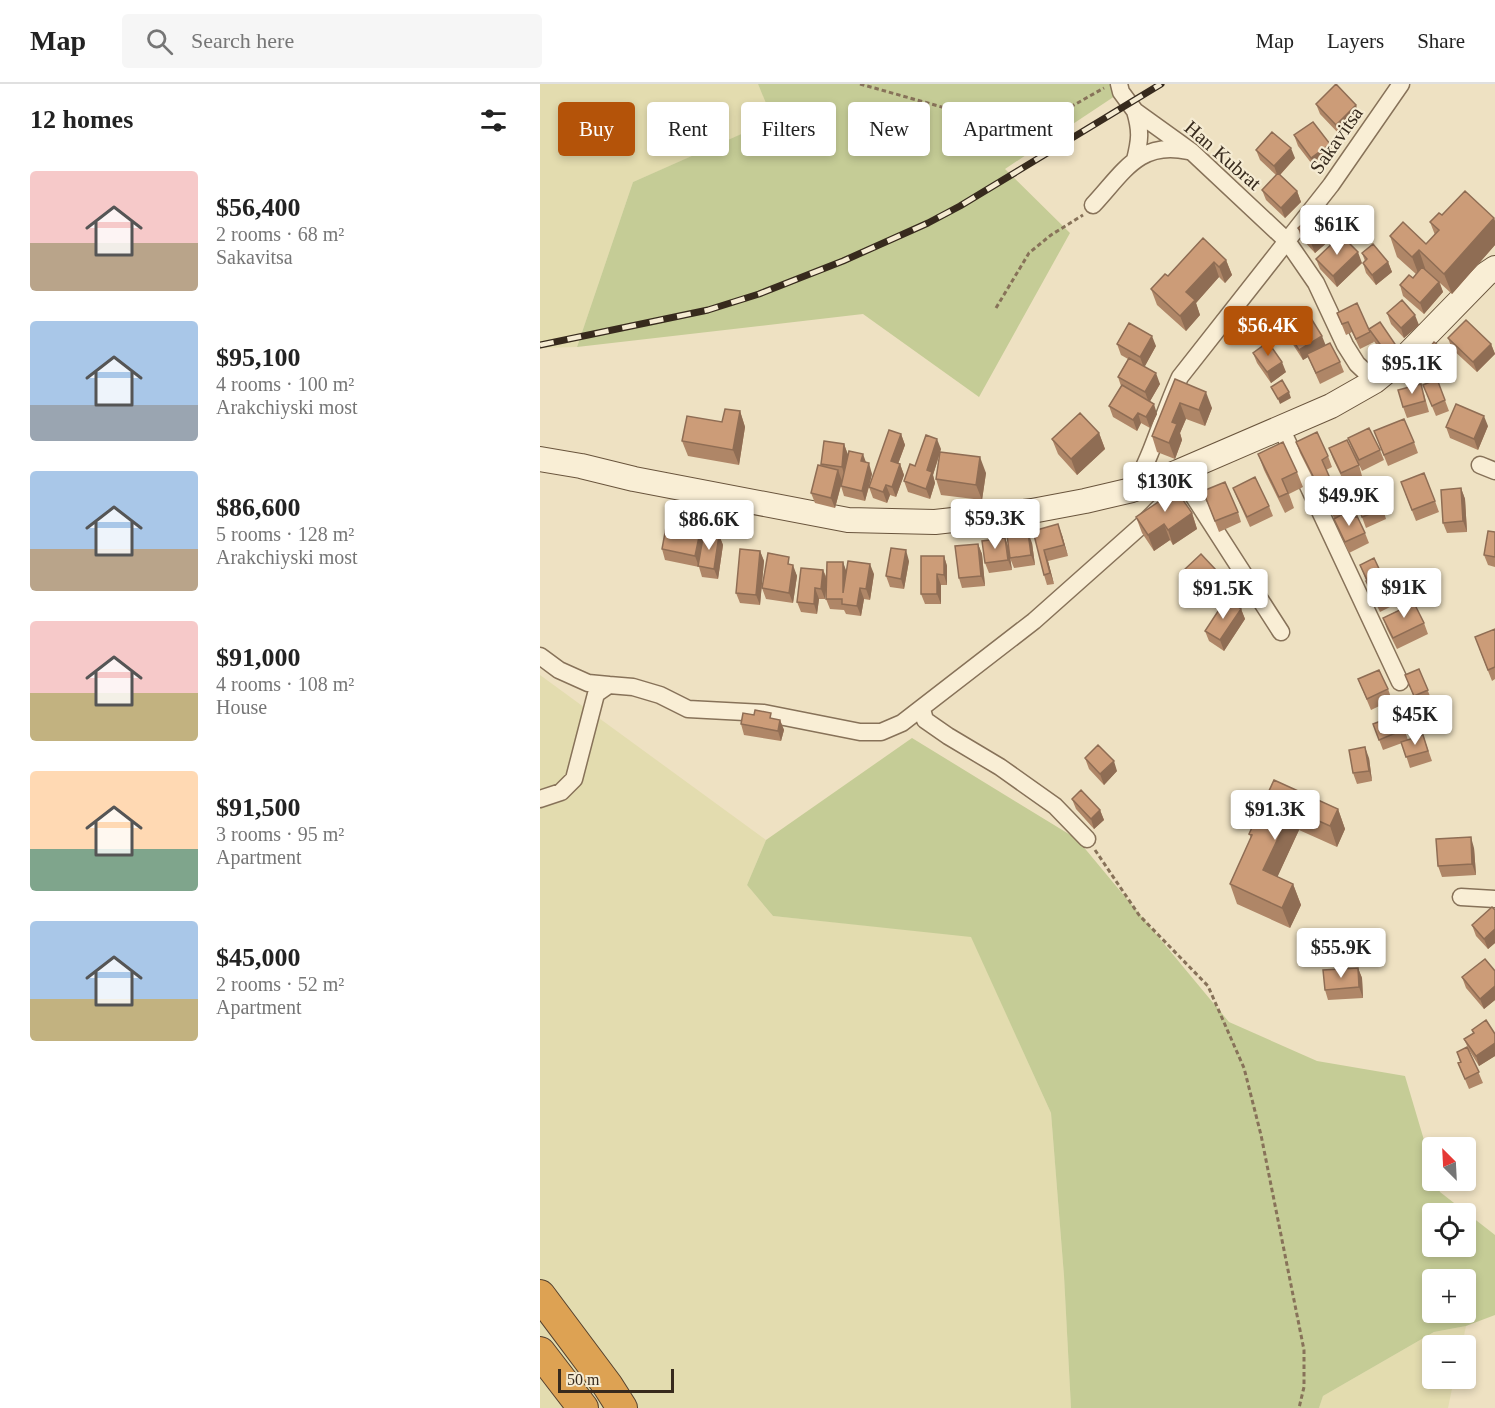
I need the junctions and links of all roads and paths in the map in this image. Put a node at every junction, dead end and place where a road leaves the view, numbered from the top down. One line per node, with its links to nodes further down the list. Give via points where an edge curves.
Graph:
1 (860, 84): 2 (path, via 1006,122 1065,110)
2 (1110, 84)
3 (1119, 84): 5 (street, Han Kubrat)
4 (1401, 84): 9 (street, Sakavitsa)
5 (1135, 111): 6 (street, Han Kubrat); 7 (street, via 1140,129)
6 (1192, 152): 7 (street, via 1171,147 1152,150); 9 (street, Han Kubrat)
7 (1135, 160): 8 (street)
8 (1093, 205): 11 (path, via 1029,253)
9 (1287, 242): 12 (street, Han Kubrat, via 1316,283 1357,364); 16 (street, Sakavitsa, via 1180,377)
10 (1495, 268): 12 (main road, via 1407,355)
11 (996, 308)
12 (1375, 381): 13 (main road)
13 (1281, 428): 15 (main road); 19 (street)
14 (540, 459): 16 (main road, via 848,520 935,522 973,518)
15 (1178, 472): 16 (main road); 17 (street); 21 (street, via 1173,494 1142,525 1034,621)
16 (1132, 490)
17 (1281, 633)
18 (540, 656): 20 (street, via 588,683)
19 (1400, 682)
20 (609, 685): 21 (street, via 660,695 688,710 764,712 860,732 881,732); 22 (street, via 596,694 574,780 561,792)
21 (922, 709): 23 (street, via 926,720 1055,806)
22 (540, 798)
23 (1087, 839): 30 (path, via 1139,915 1208,986 1244,1068 1304,1350 1304,1387)
24 (1461, 897): 25 (street)
25 (1495, 899)
26 (540, 1295): 29 (highway)
27 (540, 1352): 28 (highway)
28 (583, 1408)
29 (622, 1408)
30 (1299, 1408)

